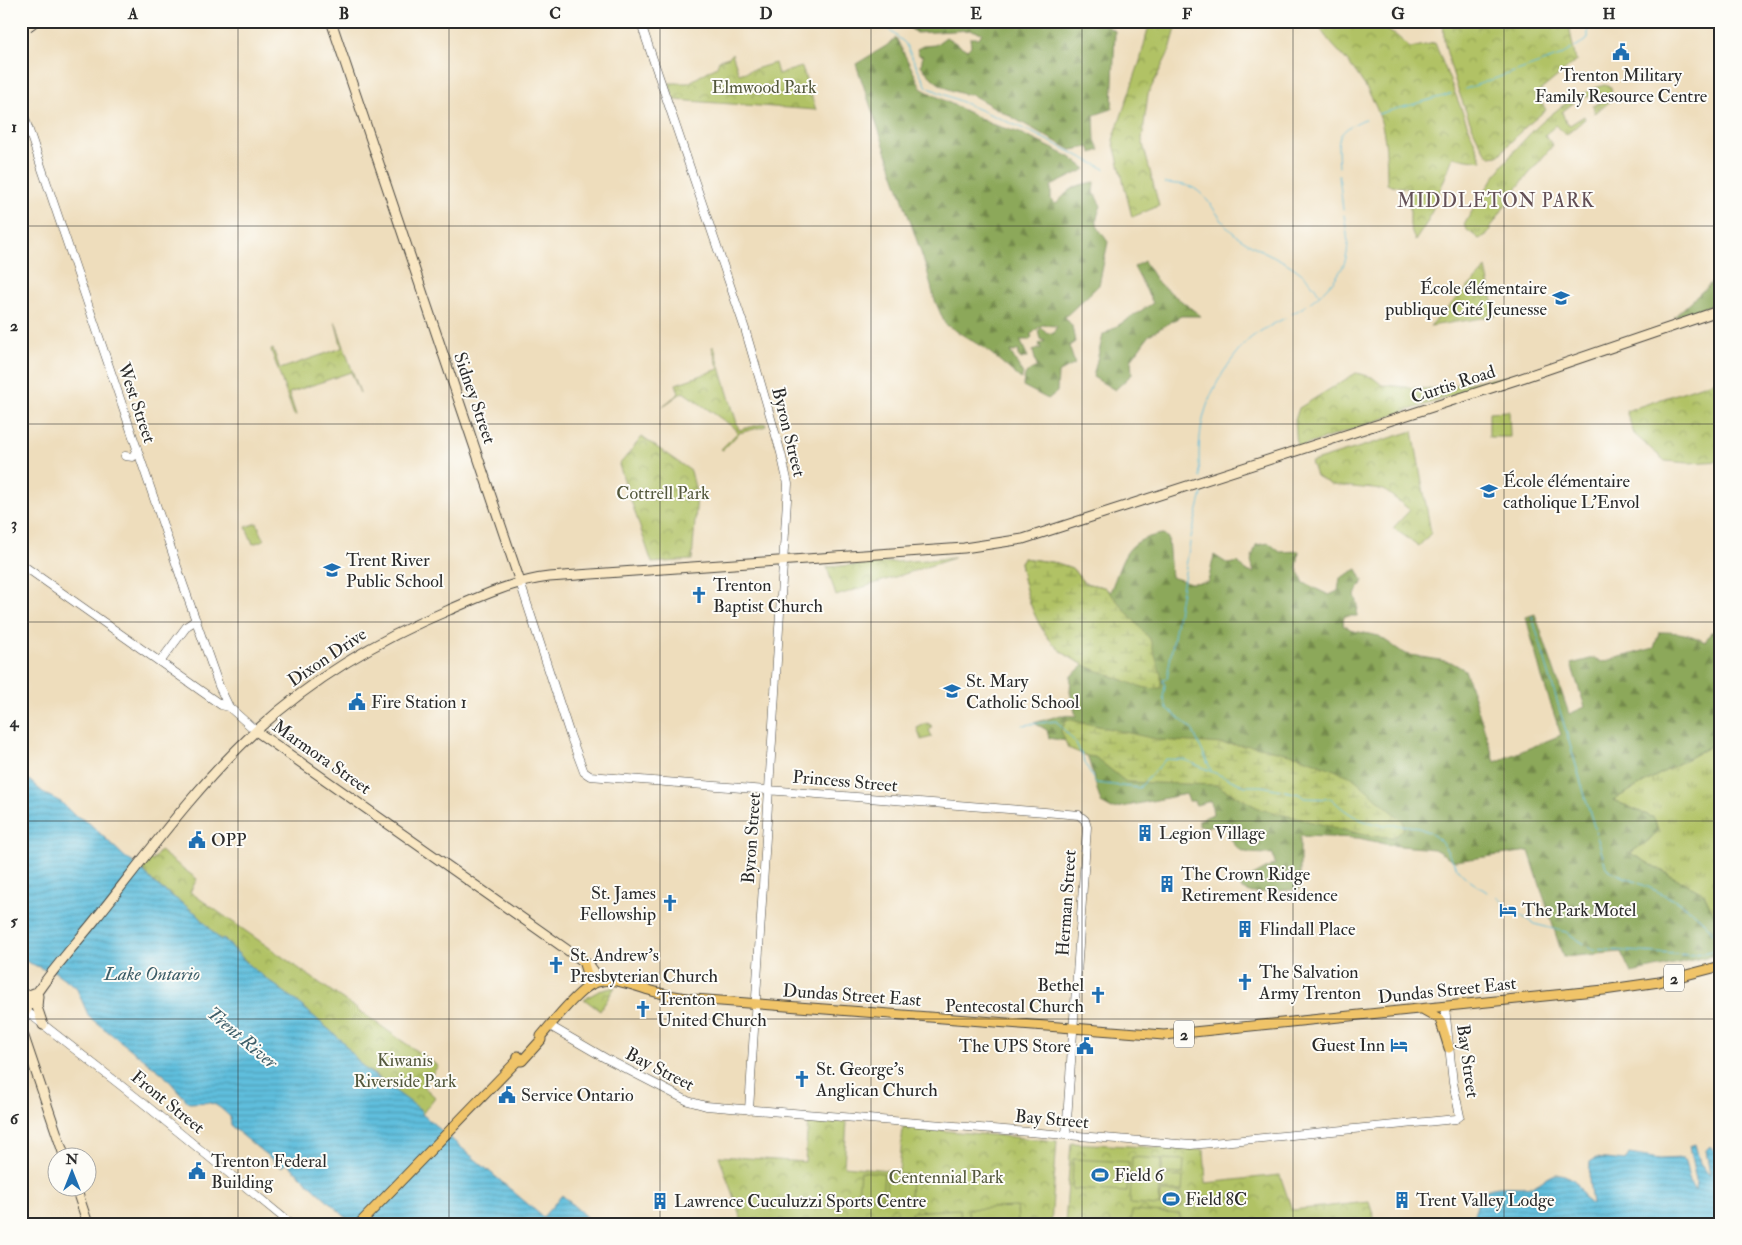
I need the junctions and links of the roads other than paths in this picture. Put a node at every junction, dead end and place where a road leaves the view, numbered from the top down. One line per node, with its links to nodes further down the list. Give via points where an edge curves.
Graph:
1 (331, 21): 9 (main road, Sidney Street)
2 (640, 21): 7 (street, Byron Street, via 745,329 781,453 788,484)
3 (21, 107): 5 (street, West Street)
4 (1721, 310): 7 (main road, Curtis Road, via 1048,532 964,548)
5 (137, 448): 6 (street, via 133,456); 10 (street, West Street)
6 (125, 456)
7 (784, 560): 9 (main road, Dixon Drive, via 586,573); 15 (street, Byron Street)
8 (21, 564): 11 (street, Marmora Street)
9 (520, 582): 13 (main road, Dixon Drive, via 389,636 318,681); 14 (street, Sidney Street, via 585,775)
10 (196, 620): 11 (street); 12 (street, West Street, via 219,686)
11 (160, 662): 12 (street, Marmora Street, via 221,705)
12 (230, 707): 13 (street, Marmora Street)
13 (256, 731): 17 (main road, Marmora Street); 21 (main road, Dixon Drive, via 200,789)
14 (596, 777): 15 (street, Princess Street)
15 (769, 790): 16 (street, Princess Street, via 1079,815); 23 (street, Byron Street)
16 (1087, 823): 29 (street, Herman Street)
17 (583, 961): 19 (main road, Marmora Street, via 595,970); 20 (main road)
18 (1721, 966): 24 (main road, Dundas Street East / 2, via 1660,982)
19 (602, 981): 20 (main road, Dundas Street East); 23 (main road, Dundas Street East / 2, via 626,981 651,991 694,999)
20 (586, 988): 28 (main road, Dundas Street East)
21 (40, 991): 22 (main road); 26 (main road, Dixon Drive); 27 (main road, via 37,1007)
22 (21, 998)
23 (756, 1004): 29 (main road, Dundas Street East / 2); 32 (street, Byron Street)
24 (1445, 1007): 25 (main road, Dundas Street East / 2); 31 (street, Bay Street)
25 (1422, 1009): 29 (main road, Dundas Street East / 2, via 1186,1034 1142,1034); 31 (main road, via 1440,1019)
26 (23, 1010): 27 (street, Front Street); 30 (main road, Dixon Drive)
27 (43, 1025): 37 (street, Front Street)
28 (550, 1026): 32 (street, Bay Street, via 697,1104); 38 (main road, Dundas Street East, via 522,1061 517,1061)
29 (1073, 1027): 33 (street, Herman Street)
30 (21, 1030): 34 (main road)
31 (1450, 1048): 33 (street, Bay Street, via 1453,1083 1460,1111 1456,1119 1198,1145)
32 (749, 1110): 33 (street, Bay Street)
33 (1066, 1135)
34 (62, 1148)
35 (79, 1198): 36 (main road)
36 (88, 1224)
37 (291, 1224)
38 (359, 1224)

